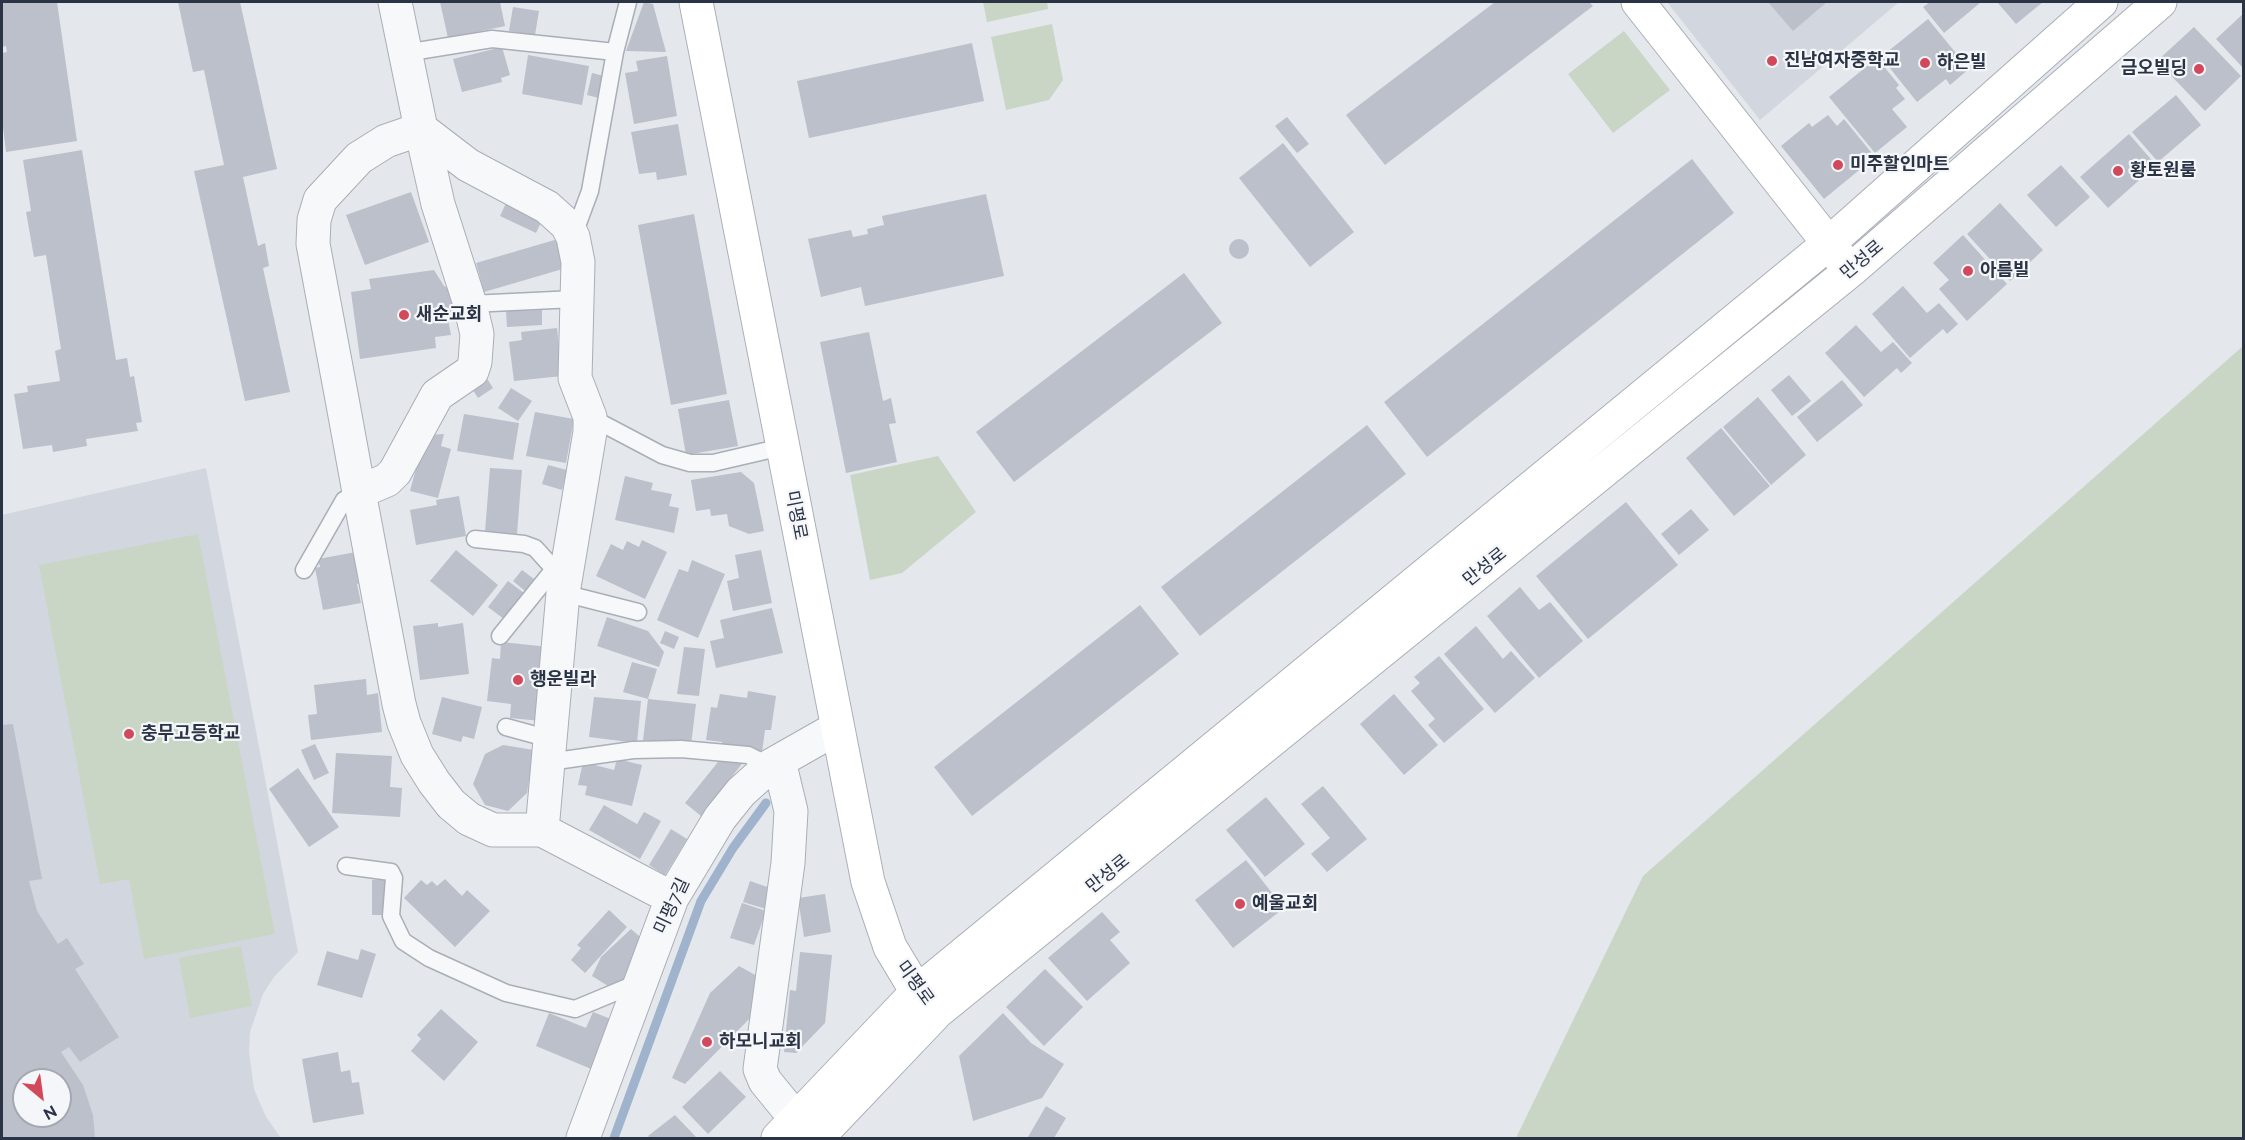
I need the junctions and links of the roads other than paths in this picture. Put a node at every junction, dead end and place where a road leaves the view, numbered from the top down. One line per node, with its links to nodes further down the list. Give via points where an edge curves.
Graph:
1 (395, 2): 8 (street)
2 (628, 2): 7 (lane)
3 (696, 2): 16 (street, 미평로)
4 (1638, 2): 11 (street)
5 (2101, 2): 11 (street, 만성로)
6 (2160, 2): 12 (street, 만성로)
7 (615, 52): 8 (lane, via 492,39); 10 (lane, via 590,191)
8 (405, 53): 9 (street)
9 (421, 129): 10 (street, via 468,165 547,207 567,225); 14 (street, via 438,204); 17 (street, via 386,141 359,159 320,200 314,219 313,244)
10 (573, 237): 13 (street, via 578,262)
11 (1828, 244): 12 (street); 31 (street, 만성로)
12 (1850, 271): 31 (street, 만성로)
13 (575, 299): 14 (lane); 15 (street, via 574,378)
14 (470, 304): 17 (street, via 477,334 472,371 437,395 395,472 387,480)
15 (590, 417): 16 (lane, via 662,455 690,463 713,463); 20 (street)
16 (782, 447): 24 (street, 미평로)
17 (359, 492): 19 (lane, via 344,500); 27 (street, via 399,704 417,755 451,804 469,819 493,830)
18 (475, 539): 20 (lane, via 529,546)
19 (304, 570)
20 (561, 581): 21 (lane); 22 (lane); 25 (street)
21 (638, 612)
22 (500, 636)
23 (506, 726): 25 (lane)
24 (837, 728): 26 (street, 미평7길); 31 (street, 미평로, via 878,916 890,947)
25 (550, 751): 26 (lane, via 681,749 748,755); 27 (street)
26 (774, 763): 29 (street, 미평7길, via 741,792 720,818); 32 (street, via 791,811 788,862 760,1069)
27 (542, 830): 29 (street)
28 (346, 866): 30 (lane, via 391,872 392,916 403,940 429,958 506,993 575,1009)
29 (672, 898): 30 (street, 미평7길)
30 (641, 982): 33 (street, 미평7길)
31 (927, 1002): 32 (street, 만성로)
32 (797, 1132)
33 (583, 1138)

